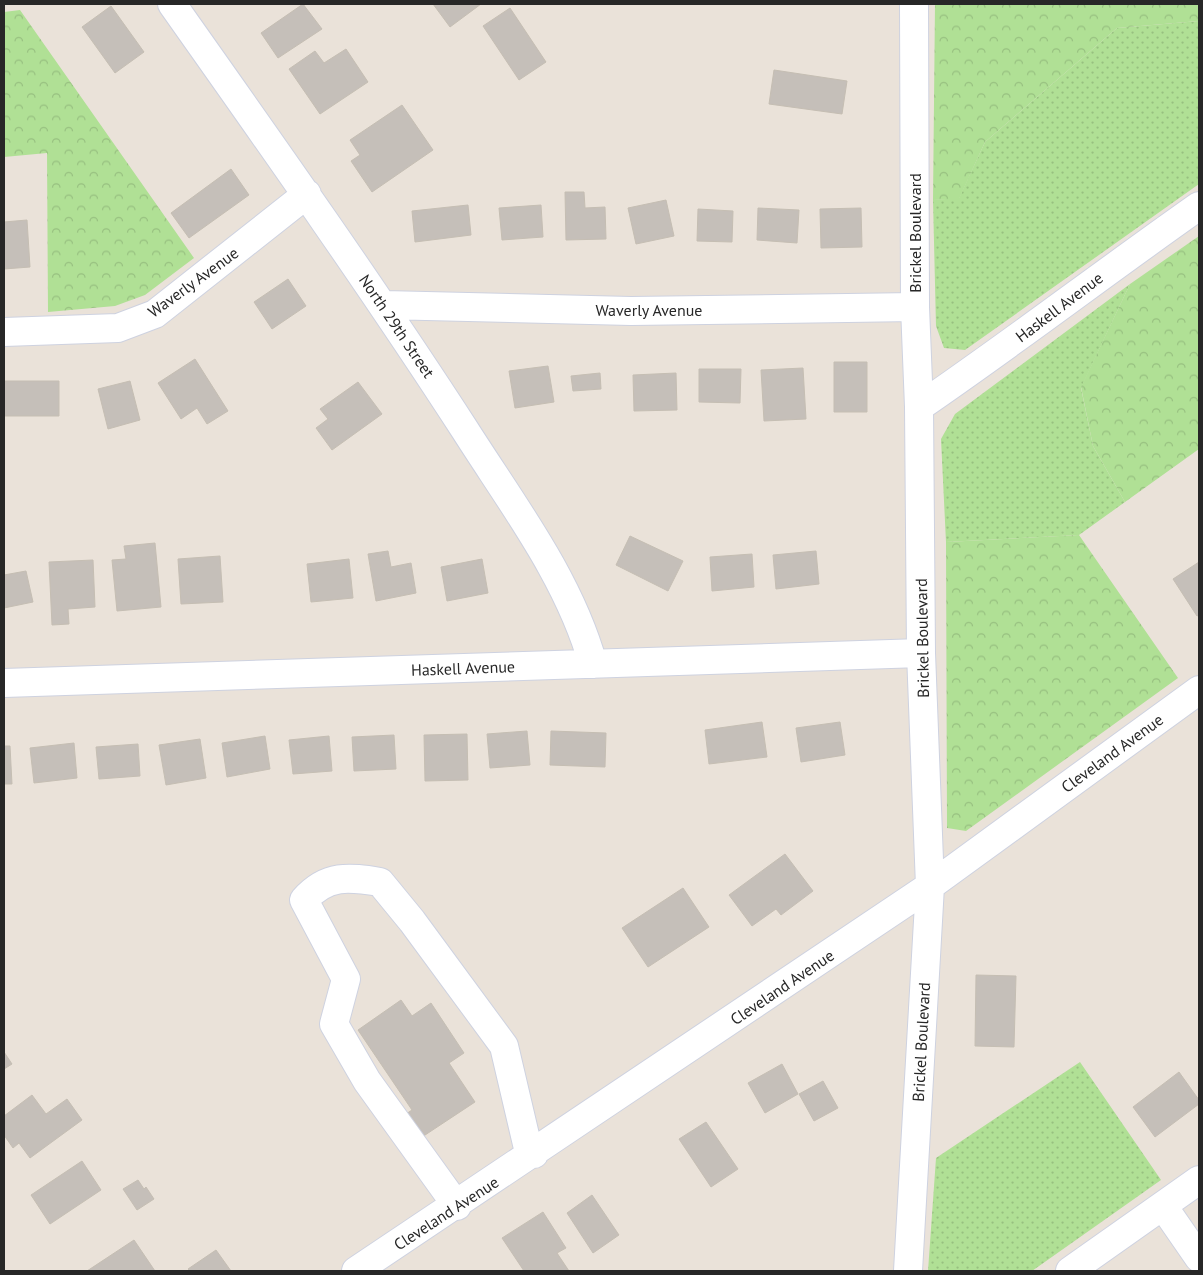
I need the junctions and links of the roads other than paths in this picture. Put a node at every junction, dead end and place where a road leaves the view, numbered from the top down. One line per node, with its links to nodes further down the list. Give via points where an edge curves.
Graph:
1 (172, 4): 3 (street, North 29th Street)
2 (914, 4): 6 (street, Brickel Boulevard)
3 (307, 194): 5 (street, North 29th Street); 7 (street, Waverly Avenue, via 155,314 118,328)
4 (1199, 206): 8 (street, Haskell Avenue, via 998,353)
5 (384, 305): 6 (street, Waverly Avenue, via 631,311); 10 (street, North 29th Street, via 526,524 567,595)
6 (914, 308): 8 (street, Brickel Boulevard)
7 (4, 332)
8 (919, 406): 9 (street, Brickel Boulevard)
9 (921, 652): 10 (street, Haskell Avenue); 13 (street, Brickel Boulevard)
10 (593, 664): 11 (street, Haskell Avenue)
11 (4, 683)
12 (1199, 690): 13 (street, Cleveland Avenue)
13 (930, 886): 14 (street, Cleveland Avenue); 20 (street, Brickel Boulevard)
14 (534, 1154): 16 (street, Cleveland Avenue); 16 (street, via 527,1144 504,1046 380,882 352,878 331,880 314,889 304,900 346,978 334,1024 367,1081)
15 (1199, 1180): 17 (street)
16 (457, 1206): 19 (street, Cleveland Avenue)
17 (1164, 1206): 18 (street); 21 (street)
18 (1199, 1258)
19 (356, 1271)
20 (908, 1271)
21 (1070, 1271)

